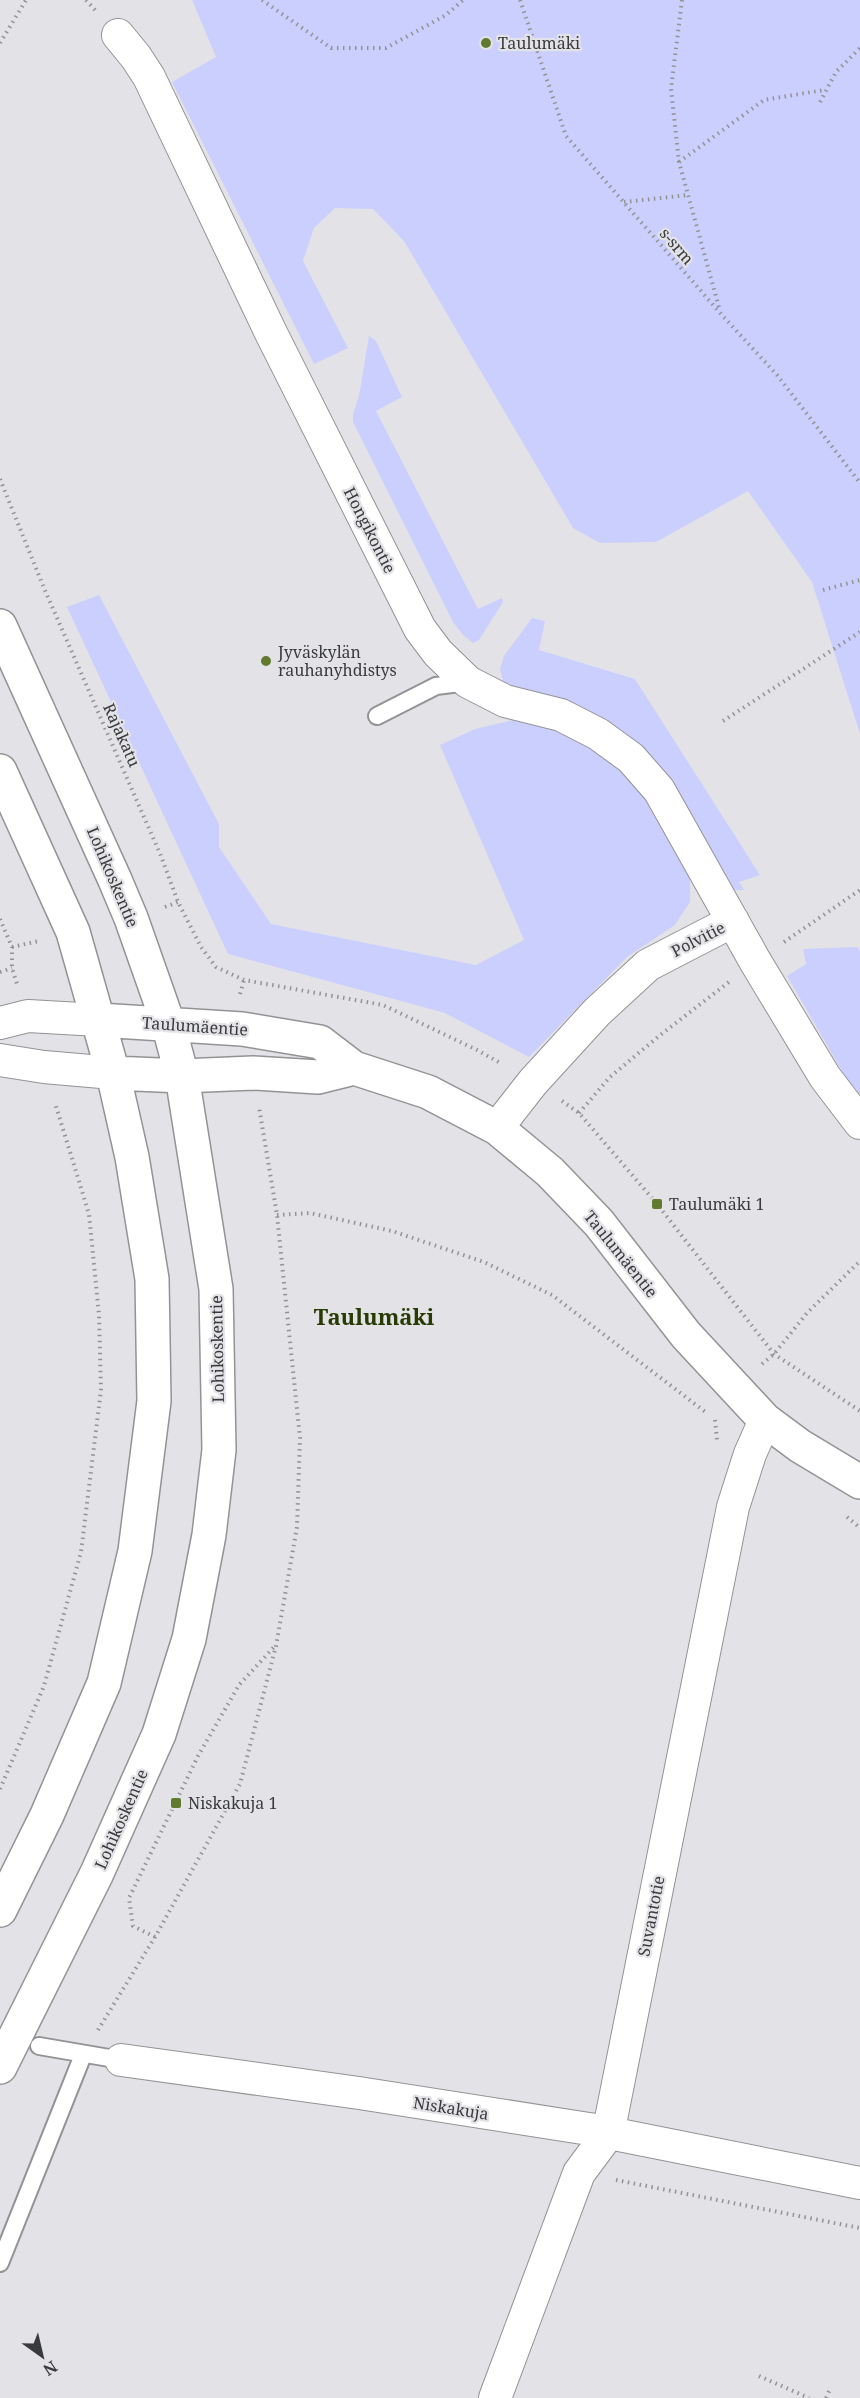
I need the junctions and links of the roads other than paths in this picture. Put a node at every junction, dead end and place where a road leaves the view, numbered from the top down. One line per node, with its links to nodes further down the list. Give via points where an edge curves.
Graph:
1 (118, 34): 3 (street, Hongikontie, via 149,78 271,333 420,629)
2 (0, 626): 9 (main road, Lohikoskentie, via 116,880)
3 (468, 682): 4 (lane, via 436,686); 6 (street, Hongikontie, via 505,701 561,715 598,734 631,758 659,790)
4 (377, 716)
5 (0, 771): 8 (main road, via 73,932)
6 (733, 921): 14 (street, Polvitie, via 825,1077); 15 (street, Polvitie, via 648,965 597,1011)
7 (14, 1020): 8 (street)
8 (99, 1020): 9 (main road, Taulumäentie); 12 (main road)
9 (168, 1023): 11 (main road, Taulumäentie, via 242,1029 320,1042); 13 (main road, Lohikoskentie)
10 (0, 1060): 12 (street)
11 (354, 1068): 13 (main road, via 318,1077 253,1073); 15 (main road, Taulumäentie, via 428,1092)
12 (113, 1073): 13 (main road); 18 (main road, via 132,1157 152,1279 154,1401 135,1551 104,1683 47,1815)
13 (182, 1076): 22 (main road, Lohikoskentie, via 216,1289 219,1450 209,1535 189,1639 159,1734 97,1873)
14 (860, 1123)
15 (497, 1128): 16 (main road, Taulumäentie, via 550,1172 598,1223 686,1335)
16 (765, 1420): 17 (main road, Taulumäentie); 23 (street, Suvantotie, via 733,1507)
17 (860, 1482)
18 (0, 1910)
19 (39, 2046): 20 (lane, Niskakuja)
20 (83, 2055): 21 (lane, Niskakuja); 25 (lane)
21 (121, 2060): 23 (street, Niskakuja, via 359,2093)
22 (0, 2067)
23 (608, 2134): 24 (street, Niskakuja); 26 (street, Suvantotie, via 579,2173)
24 (860, 2184)
25 (0, 2263)
26 (495, 2398)

